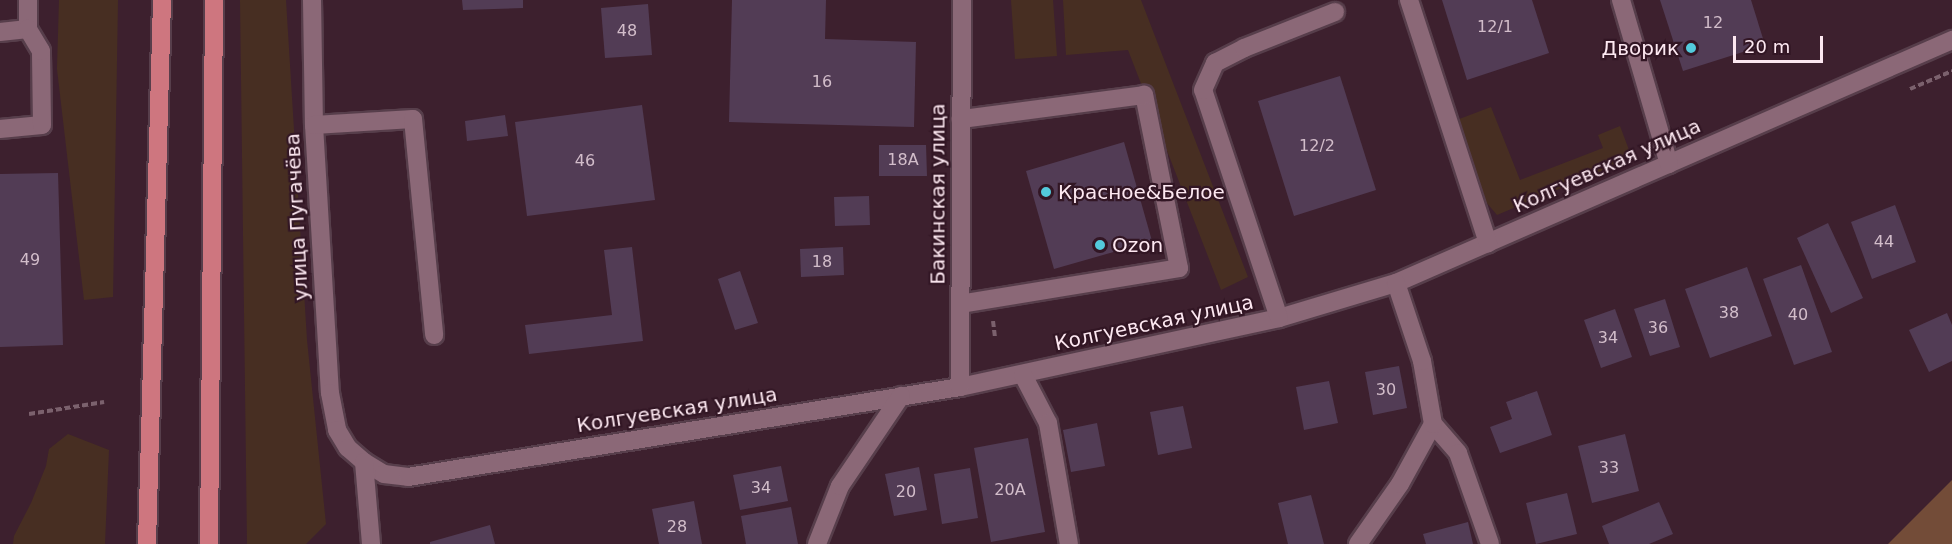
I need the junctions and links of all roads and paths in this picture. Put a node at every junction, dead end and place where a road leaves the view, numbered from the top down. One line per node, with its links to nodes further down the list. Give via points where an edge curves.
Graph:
1 (28, 0): 9 (street)
2 (312, 0): 15 (street, улица Пугачёва)
3 (962, 0): 14 (street, Бакинская улица)
4 (1409, 0): 18 (street)
5 (1621, 0): 17 (street)
6 (162, 5): 31 (main road)
7 (214, 8): 32 (main road)
8 (1335, 12): 21 (street, via 1215,63 1203,90)
9 (28, 29): 10 (street); 16 (street, via 41,51 42,125)
10 (0, 32)
11 (1952, 40): 17 (street, Колгуевская улица)
12 (1952, 71): 13 (path)
13 (1910, 89)
14 (961, 119): 20 (street, Бакинская улица); 20 (street, via 1144,95 1179,268)
15 (314, 125): 22 (street, via 413,119); 29 (street, улица Пугачёва, via 330,393)
16 (0, 129)
17 (1669, 164): 18 (street, Колгуевская улица)
18 (1488, 243): 19 (street, Колгуевская улица)
19 (1396, 283): 21 (street, Колгуевская улица); 28 (street, via 1422,361)
20 (960, 304): 24 (street, Бакинская улица)
21 (1279, 318): 23 (street, Колгуевская улица)
22 (434, 335)
23 (1023, 375): 24 (street, Колгуевская улица); 35 (street, via 1047,423)
24 (960, 387): 25 (street, Колгуевская улица)
25 (902, 396): 30 (street, Колгуевская улица, via 408,477 384,474); 34 (street, via 840,486)
26 (104, 402): 27 (path)
27 (29, 414)
28 (1432, 424): 36 (street, via 1400,484); 37 (street, via 1458,453)
29 (337, 430): 30 (street, Колгуевская улица, via 348,448)
30 (364, 462): 33 (street)
31 (147, 544)
32 (209, 544)
33 (371, 544)
34 (817, 544)
35 (1070, 544)
36 (1358, 544)
37 (1490, 544)

